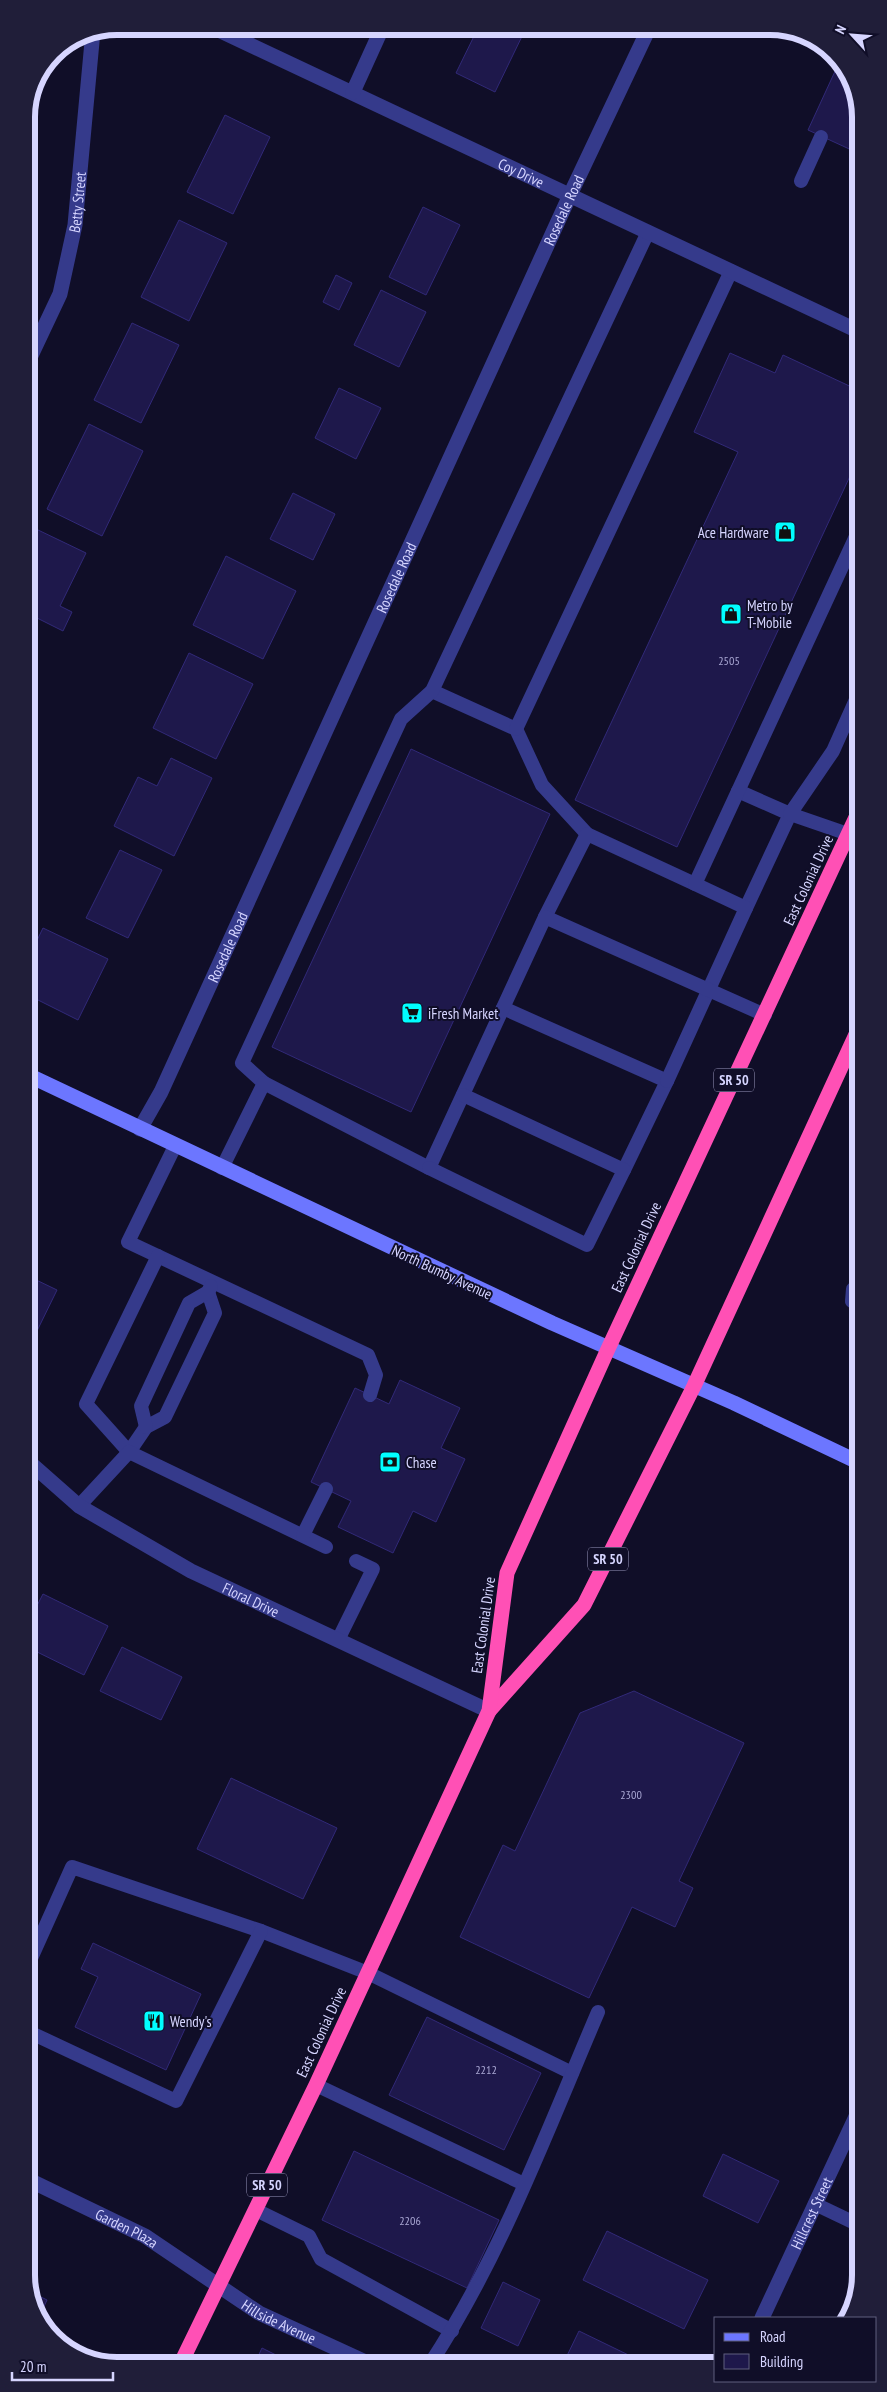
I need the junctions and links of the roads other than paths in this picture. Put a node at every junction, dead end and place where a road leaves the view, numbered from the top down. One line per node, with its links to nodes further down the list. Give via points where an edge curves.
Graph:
1 (230, 35): 5 (street, Coy Drive)
2 (379, 35): 5 (street)
3 (646, 35): 8 (street, Rosedale Road)
4 (92, 39): 12 (street, Betty Street, via 75,225 60,294)
5 (353, 92): 8 (street, Coy Drive)
6 (822, 137): 7 (lane)
7 (801, 181)
8 (570, 195): 9 (street, Coy Drive); 33 (street, Rosedale Road, via 161,1092)
9 (648, 232): 10 (street, Coy Drive); 14 (lane)
10 (731, 271): 11 (street, Coy Drive); 16 (lane)
11 (852, 328)
12 (35, 347)
13 (852, 545): 17 (lane)
14 (432, 691): 16 (lane); 31 (lane, via 400,719 242,1063)
15 (852, 708): 18 (lane, via 833,751)
16 (516, 729): 20 (lane, via 542,785)
17 (738, 791): 18 (lane); 22 (lane)
18 (790, 814): 21 (lane); 23 (lane)
19 (852, 826): 21 (highway, East Colonial Drive / SR 50)
20 (586, 834): 22 (lane); 24 (lane)
21 (848, 834): 27 (highway, East Colonial Drive / SR 50)
22 (695, 884): 23 (lane)
23 (746, 908): 25 (lane)
24 (545, 917): 25 (lane); 26 (lane)
25 (707, 990): 27 (lane); 30 (lane)
26 (503, 1008): 30 (lane); 32 (lane)
27 (765, 1015): 40 (highway, East Colonial Drive / SR 50)
28 (852, 1043): 41 (highway, East Colonial Drive / SR 50)
29 (35, 1078): 33 (street, North Bumby Avenue)
30 (667, 1081): 37 (lane)
31 (264, 1083): 35 (lane); 36 (lane)
32 (463, 1095): 36 (lane); 37 (lane)
33 (140, 1129): 34 (street, North Bumby Avenue)
34 (175, 1146): 35 (street, North Bumby Avenue); 38 (lane, via 128,1242)
35 (222, 1168): 40 (street, North Bumby Avenue)
36 (429, 1168): 37 (lane, via 587,1245)
37 (624, 1170)
38 (158, 1256): 39 (lane); 44 (lane, via 86,1404)
39 (210, 1287): 42 (lane, via 368,1355 376,1375); 43 (lane, via 189,1303 141,1406); 43 (lane, via 215,1313 165,1417)
40 (608, 1349): 41 (street, North Bumby Avenue); 53 (highway, East Colonial Drive / SR 50, via 507,1573)
41 (694, 1386): 45 (street, North Bumby Avenue); 53 (highway, East Colonial Drive / SR 50, via 584,1605)
42 (370, 1395)
43 (146, 1427): 44 (lane)
44 (129, 1452): 48 (lane); 49 (lane)
45 (852, 1459)
46 (35, 1467): 48 (street, Floral Drive)
47 (326, 1489): 49 (lane)
48 (79, 1506): 52 (street, Floral Drive, via 191,1571)
49 (303, 1536): 50 (lane)
50 (326, 1547)
51 (356, 1561): 52 (lane, via 372,1569)
52 (338, 1640): 53 (street, Floral Drive)
53 (489, 1711): 56 (highway, East Colonial Drive / SR 50)
54 (261, 1931): 55 (lane, via 72,1866); 56 (lane); 58 (lane, via 176,2101)
55 (35, 1949)
56 (368, 1973): 59 (lane); 60 (highway, East Colonial Drive / SR 50)
57 (598, 2012): 59 (lane)
58 (35, 2035)
59 (572, 2074): 63 (lane)
60 (316, 2085): 63 (lane); 65 (highway, East Colonial Drive / SR 50)
61 (852, 2123): 64 (street, Hillcrest Street)
62 (35, 2183): 67 (street, Garden Plaza, via 146,2236)
63 (524, 2184): 69 (lane)
64 (815, 2204): 66 (lane); 68 (street, Hillcrest Street)
65 (256, 2210): 67 (highway, East Colonial Drive / SR 50); 69 (lane, via 309,2236 321,2259)
66 (852, 2222)
67 (219, 2286): 70 (highway, East Colonial Drive / SR 50); 71 (street, Hillside Avenue, via 259,2313)
68 (762, 2317)
69 (452, 2331): 72 (lane)
70 (184, 2357)
71 (355, 2357)
72 (435, 2357)

